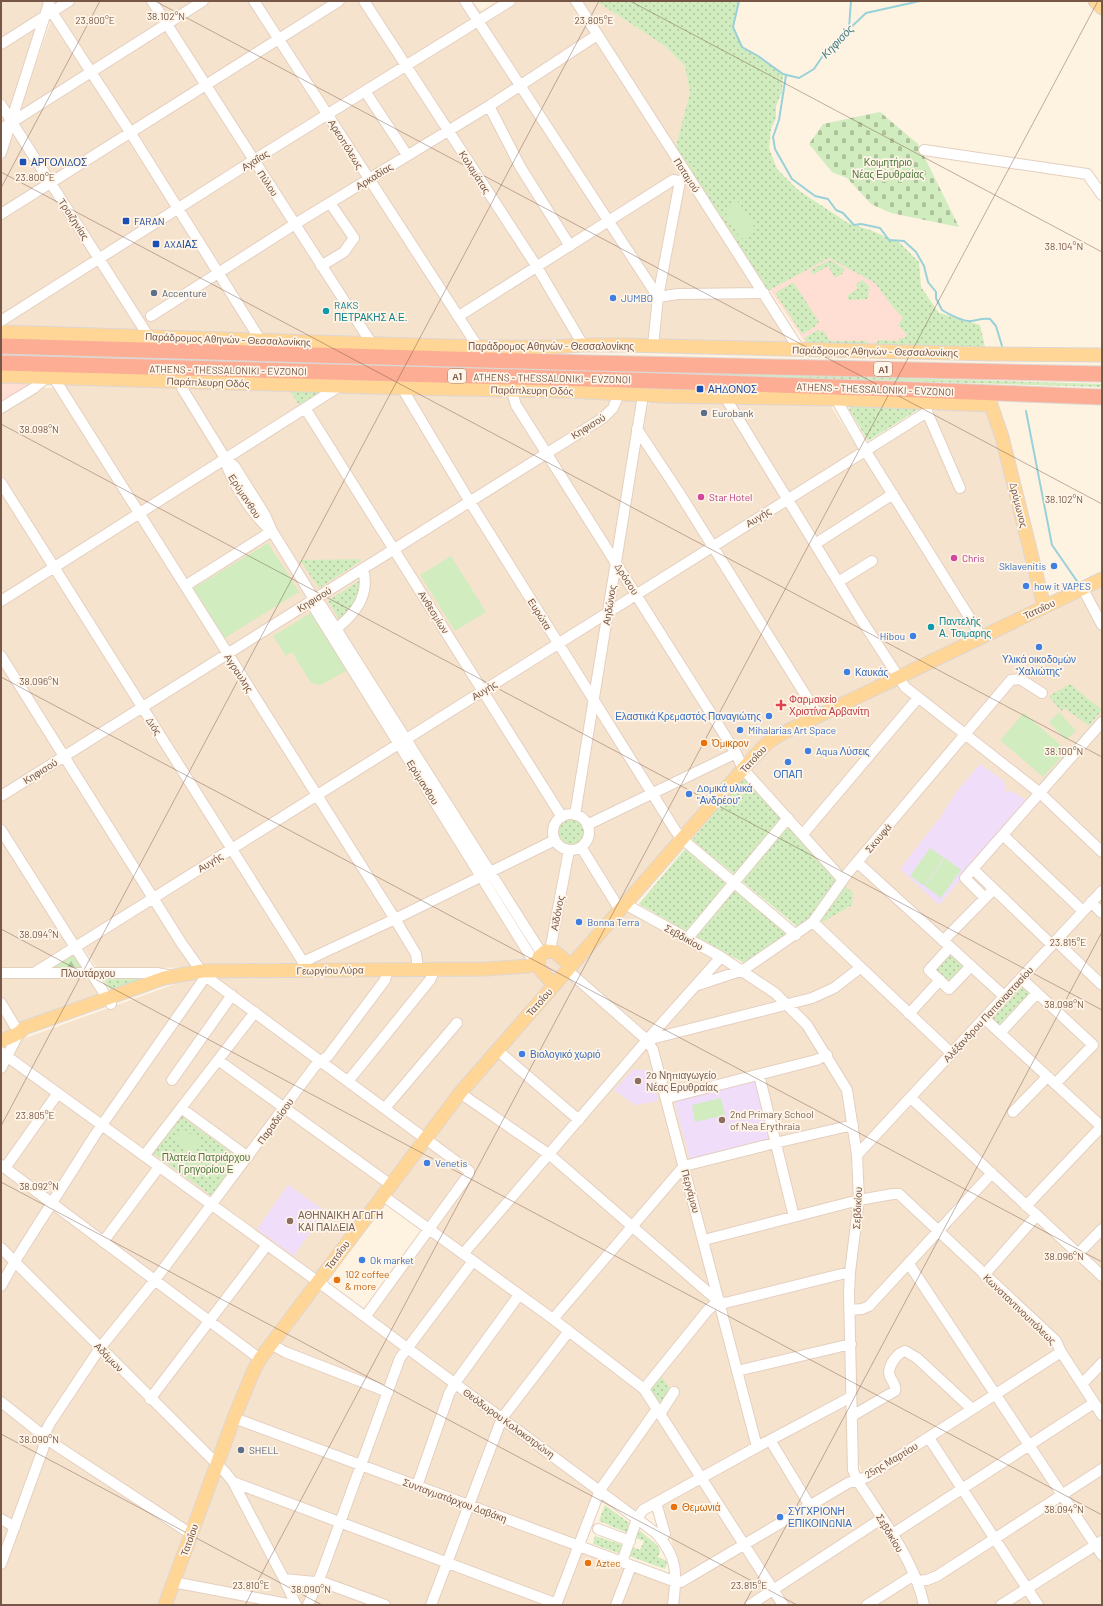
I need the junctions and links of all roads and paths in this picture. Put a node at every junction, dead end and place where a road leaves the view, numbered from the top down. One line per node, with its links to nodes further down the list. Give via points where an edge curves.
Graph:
1 (69, 1): 11 (street)
2 (152, 1): 14 (street, Πύλου)
3 (203, 1): 14 (street)
4 (254, 1): 16 (street, Αρεοπόλεως)
5 (339, 1): 16 (street)
6 (364, 1): 18 (street, Καλαμάτας)
7 (465, 1): 13 (street)
8 (510, 1): 13 (street, Αχαΐας)
9 (576, 1): 15 (street, Ποταμού)
10 (1094, 1): 12 (main road)
11 (49, 7): 17 (street); 19 (street); 26 (street)
12 (1102, 8)
13 (477, 21): 18 (street, Αχαΐας); 21 (street)
14 (167, 24): 19 (street); 20 (street, Πύλου)
15 (597, 35): 21 (street, Αρκαδίας); 35 (street, Ποταμού)
16 (278, 39): 20 (street); 25 (street, Αρεοπόλεως)
17 (1, 44)
18 (405, 66): 22 (street, Αχαΐας); 28 (street, Καλαμάτας)
19 (91, 72): 26 (street); 29 (street)
20 (206, 85): 29 (street); 33 (street, Πύλου)
21 (519, 85): 24 (street, Αρκαδίας); 41 (street)
22 (365, 91): 25 (street, Αχαΐας); 32 (street)
23 (1, 105): 26 (street, Τροιζηνίας)
24 (489, 106): 28 (street, Αρκαδίας); 43 (street, via 521,168)
25 (327, 114): 33 (street, Αχαΐας); 34 (street, Αρεοπόλεως)
26 (12, 122): 27 (street); 31 (street); 36 (street, Τροιζηνίας)
27 (1, 129)
28 (447, 130): 32 (street, Αρκαδίας); 46 (street, Καλαμάτας)
29 (130, 132): 36 (street); 39 (street)
30 (924, 150): 37 (street, via 1087,174)
31 (1, 153)
32 (407, 155): 34 (street, Αρκαδίας)
33 (254, 160): 39 (street, Αχαΐας); 42 (street, Πύλου)
34 (368, 179): 38 (street, Αρκαδίας); 51 (street, Αρεοπόλεως)
35 (684, 179): 41 (street, via 673,180); 48 (street, Ποταμού); 49 (street)
36 (51, 182): 40 (street); 44 (street, Τροιζηνίας)
37 (1102, 195)
38 (330, 202): 42 (street, Αρκαδίας); 45 (street, via 354,238 344,252)
39 (178, 210): 44 (street, Αχαΐας); 47 (street)
40 (1, 214)
41 (608, 222): 43 (street); 49 (street)
42 (294, 224): 45 (street, Πύλου); 47 (street, Αρκαδίας)
43 (570, 246): 46 (street)
44 (99, 258): 52 (street, Αχαΐας); 54 (street, Τροιζηνίας)
45 (321, 266): 56 (street, Πύλου)
46 (536, 267): 51 (street); 57 (street, Καλαμάτας)
47 (218, 272): 50 (street, Αρκαδίας); 55 (street)
48 (764, 293): 49 (street, via 678,294); 61 (street, Ποταμού)
49 (658, 297): 59 (street)
50 (151, 316)
51 (459, 316): 60 (street, Αρεοπόλεως)
52 (1, 321)
53 (1, 332): 55 (main road, Παράδρομος Αθηνών - Θεσσαλονίκης)
54 (147, 334)
55 (261, 340): 56 (main road, Παράδρομος Αθηνών - Θεσσαλονίκης)
56 (372, 344): 60 (main road, Παράδρομος Αθηνών - Θεσσαλονίκης)
57 (583, 345): 59 (main road, Παράδρομος Αθηνών - Θεσσαλονίκης); 60 (main road, Παράδρομος Αθηνών - Θεσσαλονίκης)
58 (1, 346): 65 (highway, ATHENS - THESSALONIKI - EVZONOI / Α1)
59 (654, 346): 61 (main road, Παράδρομος Αθηνών - Θεσσαλονίκης)
60 (478, 347)
61 (799, 349): 62 (main road, Παράδρομος Αθηνών - Θεσσαλονίκης)
62 (1102, 355)
63 (1, 363): 75 (highway, ATHENS - THESSALONIKI - EVZONOI / Α1, via 660,380)
64 (1102, 366): 65 (highway)
65 (1047, 372): 66 (highway, ATHENS - THESSALONIKI - EVZONOI / Α1)
66 (1102, 374)
67 (1, 376): 68 (main road, Παράπλευρη Οδός)
68 (50, 378): 69 (main road, Παράπλευρη Οδός); 82 (street); 93 (street, Αγραυλης)
69 (340, 386): 71 (main road, Παράπλευρη Οδός); 83 (street)
70 (182, 388): 87 (street, Ερύμανθου)
71 (402, 388): 72 (main road, Παράπλευρη Οδός); 92 (street, Ευρώτα)
72 (510, 389): 73 (main road, Παράπλευρη Οδός); 86 (street, Δρόσου, via 516,405)
73 (619, 394): 74 (main road, Παράπλευρη Οδός); 86 (street, Κηφισού, via 609,414)
74 (643, 395): 76 (main road, Παράπλευρη Οδός); 84 (street, Αηδώνος)
75 (1068, 396): 77 (highway, ATHENS - THESSALONIKI - EVZONOI / Α1); 79 (highway)
76 (725, 397): 78 (main road, Παράπλευρη Οδός); 91 (street)
77 (1102, 397)
78 (836, 399): 81 (main road, Παράπλευρη Οδός); 85 (street)
79 (1102, 401)
80 (991, 405): 81 (main road, Παράπλευρη Οδός); 109 (main road, Δρύμωνος, via 1002,437)
81 (927, 407): 85 (street, Αυγής); 89 (street)
82 (1, 408)
83 (305, 408): 87 (street); 97 (street, Ανθεσμίων)
84 (637, 429): 96 (street); 99 (street, Αηδώνος)
85 (865, 450): 90 (street); 91 (street, Αυγής)
86 (546, 452): 92 (street, Κηφισού); 99 (street, Δρόσου)
87 (225, 458): 93 (street); 94 (street, Ερύμανθου, via 235,467)
88 (1, 483): 100 (street, Διός)
89 (960, 488)
90 (893, 494): 95 (street); 113 (street)
91 (787, 499): 95 (street); 96 (street, Αυγής)
92 (470, 502): 97 (street, Κηφισού); 114 (street, Ευρώτα)
93 (138, 513): 100 (street); 104 (street, Αγραυλης)
94 (272, 531): 104 (street); 107 (street, Ερύμανθου)
95 (815, 544): 103 (street)
96 (713, 546): 106 (street, Αυγής); 123 (street)
97 (394, 549): 101 (street, Κηφισού); 118 (street, Ανθεσμίων)
98 (872, 561): 103 (street)
99 (616, 562): 106 (street, Δρόσου); 110 (street, Αηδώνος)
100 (54, 567): 108 (street); 122 (street, Διός)
101 (363, 569): 107 (street, Κηφισού); 112 (street, via 366,582 362,600 352,615)
102 (1102, 579): 105 (main road, Τατοΐου)
103 (838, 582): 117 (street)
104 (185, 586): 115 (street, Αγραυλης)
105 (1083, 589): 109 (main road, Τατοΐου); 111 (street)
106 (636, 594): 110 (street, Αυγής); 127 (street, Δρόσου)
107 (314, 599): 112 (street, Ερύμανθου, via 321,605); 115 (street, Κηφισού); 126 (street, Ερύμανθου, via 315,609)
108 (1, 601)
109 (1044, 606): 113 (main road, Τατοΐου)
110 (608, 611): 114 (street, Αυγής); 121 (street, Αηδώνος)
111 (1102, 625)
112 (336, 629): 126 (street, Ερύμανθου)
113 (981, 636): 117 (main road, Τατοΐου)
114 (558, 643): 118 (street, Αυγής); 121 (street, Ευρώτα)
115 (227, 654): 122 (street, Κηφισού); 132 (street, Αγραυλης)
116 (1, 656): 128 (street)
117 (898, 677): 120 (street); 123 (main road, Τατοΐου)
118 (483, 690): 126 (street, Αυγής); 135 (street, Ανθεσμίων)
119 (1042, 693): 125 (street, Σκουφά, via 1020,679 1011,680)
120 (918, 698): 125 (street); 139 (street)
121 (593, 700): 130 (street, Ευρώτα); 134 (street, Αηδώνος)
122 (142, 707): 128 (street, Κηφισού); 144 (street, Διός)
123 (818, 715): 129 (main road, Τατοΐου, via 773,739)
124 (1102, 722): 131 (street)
125 (964, 735): 131 (street); 147 (street, Σκουφά)
126 (402, 741): 132 (street, Αυγής); 149 (street, Ερύμανθου)
127 (736, 753): 129 (street, Δρόσου); 130 (street)
128 (64, 756): 133 (street, Κηφισού); 154 (street)
129 (743, 769): 136 (street, Δρόσου); 141 (main road, Τατοΐου)
130 (652, 792): 137 (street); 141 (street, Ευρώτα)
131 (1040, 793): 140 (street); 146 (street)
132 (318, 794): 144 (street, Αυγής); 160 (street, Αγραυλης)
133 (1, 796)
134 (575, 815): 135 (street); 137 (street)
135 (562, 817): 142 (street, via 554,827)
136 (788, 818): 139 (street, Δρόσου); 151 (street)
137 (587, 825): 143 (street, via 588,837)
138 (1, 830): 166 (street)
139 (803, 834): 150 (street, Δρόσου)
140 (1003, 835): 148 (street); 158 (street)
141 (682, 838): 151 (street, Ευρώτα); 157 (main road, Τατοΐου)
142 (555, 840): 145 (street); 149 (street)
143 (581, 847): 145 (street); 157 (street)
144 (232, 848): 154 (street, Αυγής); 169 (street, Διός)
145 (569, 850): 168 (street, Αϊδόνος)
146 (1102, 852)
147 (857, 862): 150 (street, Σκουφά); 165 (street)
148 (973, 869): 152 (street); 155 (street, via 965,878)
149 (485, 874): 160 (street); 168 (street, Ερύμανθου)
150 (843, 880): 161 (street, Σκουφά)
151 (734, 883): 162 (street, Ευρώτα); 163 (street)
152 (994, 889): 155 (street); 164 (street)
153 (1102, 891): 156 (street, Αλέξανδρου Παπαναστασίου)
154 (153, 898): 166 (street, Αυγής); 180 (street)
155 (985, 898): 165 (street)
156 (1091, 902): 158 (street, Αλέξανδρου Παπαναστασίου); 159 (street)
157 (622, 907): 163 (street, Σεβδικίου); 171 (main road, Τατοΐου)
158 (1083, 911): 164 (street, Αλέξανδρου Παπαναστασίου)
159 (1102, 913)
160 (396, 919): 169 (street); 174 (street, Αγραυλης, via 416,954)
161 (812, 922): 162 (street, Σκουφά); 172 (street)
162 (796, 934): 176 (street, Σκουφά)
163 (687, 939): 167 (street, Σεβδικίου)
164 (1054, 943): 182 (street, Αλέξανδρου Παπαναστασίου); 185 (street)
165 (946, 944): 170 (street); 183 (street, via 929,970)
166 (75, 947): 178 (street, Αυγής); 179 (street)
167 (721, 957): 176 (street, Σεβδικίου); 186 (street, Σκουφά)
168 (542, 960): 171 (main road, via 555,952); 175 (main road, Γεωργίου Λύρα, via 500,972 487,969); 184 (main road, Ερύμανθου)
169 (303, 966): 173 (main road, Γεωργίου Λύρα); 180 (main road, Γεωργίου Λύρα)
170 (971, 966): 183 (street, via 949,989); 189 (street)
171 (569, 968): 184 (main road, Τατοΐου); 199 (street, Περγάμου)
172 (860, 968): 192 (street, via 834,988); 194 (street)
173 (388, 969): 174 (main road, Γεωργίου Λύρα); 206 (street, Παραδείσου, via 386,980 328,1056)
174 (418, 969): 175 (main road, Γεωργίου Λύρα)
175 (435, 969): 211 (street, via 430,980)
176 (742, 970): 186 (street, Σκουφά); 192 (street, Σεβδικίου)
177 (1, 973): 178 (street, Πλουτάρχου)
178 (34, 973): 179 (street, Πλουτάρχου)
179 (92, 974): 181 (street, Πλουτάρχου, via 157,973); 190 (street)
180 (204, 974): 181 (main road, Γεωργίου Λύρα); 188 (street); 222 (street)
181 (174, 976): 190 (main road, Γεωργίου Λύρα, via 164,985)
182 (1021, 978): 187 (street); 189 (street, Αλέξανδρου Παπαναστασίου)
183 (940, 980): 194 (street)
184 (554, 985): 201 (main road, Τατοΐου)
185 (1102, 985)
186 (695, 986): 199 (street, Σκουφά)
187 (1037, 993): 198 (street); 212 (street, via 1093,1045)
188 (232, 995): 193 (street); 210 (street)
189 (1004, 996): 195 (street, Αλέξανδρου Παπαναστασίου)
190 (109, 1001): 197 (main road, Γεωργίου Λύρα, via 27,1034)
191 (1, 1003): 197 (street)
192 (789, 1005): 199 (street); 204 (street, Σεβδικίου, via 807,1025)
193 (255, 1012): 205 (street); 206 (street)
194 (909, 1014): 202 (street)
195 (984, 1018): 198 (street); 202 (street, Αλέξανδρου Παπαναστασίου)
196 (457, 1023): 219 (street)
197 (19, 1033): 200 (main road, Γεωργίου Λύρα); 203 (street)
198 (1000, 1033): 209 (street)
199 (647, 1040): 215 (street, Περγάμου, via 653,1050); 221 (street, Σκουφά)
200 (1, 1041)
201 (497, 1050): 214 (main road, Τατοΐου); 221 (street)
202 (951, 1053): 216 (street, Αλέξανδρου Παπαναστασίου)
203 (4, 1054): 207 (street); 213 (street, Θεόδωρου Κολοκοτρώνη)
204 (827, 1055): 208 (street); 224 (street, Σεβδικίου, via 847,1090)
205 (218, 1060): 217 (street); 218 (street)
206 (321, 1061): 211 (street); 218 (street, Παραδείσου)
207 (1, 1068)
208 (759, 1075): 215 (street); 227 (street)
209 (1047, 1077): 212 (street); 220 (street)
210 (172, 1080)
211 (349, 1080): 219 (street)
212 (1055, 1084): 223 (street)
213 (58, 1093): 222 (street, Θεόδωρου Κολοκοτρώνη); 234 (street)
214 (460, 1093): 226 (main road, Τατοΐου); 228 (street)
215 (666, 1098): 233 (street, Περγάμου)
216 (911, 1098): 225 (street, Αλέξανδρου Παπαναστασίου); 235 (street)
217 (181, 1108): 230 (street); 231 (street)
218 (284, 1108): 231 (street, Παραδείσου); 236 (street)
219 (385, 1108): 226 (street)
220 (1013, 1112)
221 (579, 1120): 228 (street, Σκουφά)
222 (102, 1125): 230 (street, Θεόδωρου Κολοκοτρώνη); 239 (street)
223 (1102, 1127): 241 (street)
224 (854, 1130): 225 (street); 227 (street); 229 (street, Σεβδικίου)
225 (874, 1137): 229 (street, Αλέξανδρου Παπαναστασίου)
226 (425, 1138): 236 (main road, Τατοΐου); 245 (street, via 469,1171)
227 (775, 1142): 233 (street); 243 (street)
228 (550, 1155): 244 (street); 252 (street, Σκουφά)
229 (857, 1155): 238 (street, Σεβδικίου)
230 (144, 1156): 232 (street, Θεόδωρου Κολοκοτρώνη)
231 (248, 1157): 240 (street, Παραδείσου)
232 (159, 1166): 240 (street, Θεόδωρου Κολοκοτρώνη); 249 (street)
233 (684, 1166): 244 (street); 248 (street, Περγάμου)
234 (3, 1167): 239 (street)
235 (992, 1173): 241 (street); 247 (street)
236 (390, 1185): 237 (main road, Τατοΐου)
237 (382, 1195): 245 (street); 261 (main road, Τατοΐου)
238 (859, 1200): 243 (street); 247 (street, Κωνσταντινουπόλεως, via 899,1194); 257 (street, Σεβδικίου)
239 (53, 1204): 249 (street); 254 (street)
240 (212, 1205): 250 (street, Θεόδωρου Κολοκοτρώνη); 260 (street, Παραδείσου)
241 (1026, 1206): 242 (street)
242 (1037, 1215): 253 (street); 258 (street)
243 (794, 1217): 248 (street)
244 (633, 1228): 264 (street); 267 (street)
245 (429, 1229): 252 (street); 266 (street)
246 (1102, 1229): 253 (street)
247 (938, 1232): 256 (street); 258 (street, Κωνσταντινουπόλεως)
248 (704, 1240): 264 (street, Περγάμου)
249 (104, 1242): 260 (street)
250 (267, 1245): 261 (street, Θεόδωρου Κολοκοτρώνη); 268 (street)
251 (1, 1248): 254 (street, Αδάμων)
252 (463, 1254): 255 (street)
253 (1078, 1254): 259 (street)
254 (15, 1261): 262 (street); 272 (street, Αδάμων)
255 (473, 1261): 263 (street); 273 (street)
256 (909, 1264): 265 (street, via 869,1306); 283 (street)
257 (850, 1272): 264 (street, via 725,1303); 265 (street, Σεβδικίου)
258 (984, 1275): 274 (street, Κωνσταντινουπόλεως, via 1056,1341)
259 (1102, 1276)
260 (155, 1280): 268 (street); 272 (street, Παραδείσου)
261 (317, 1282): 266 (street, Θεόδωρου Κολοκοτρώνη); 270 (main road, Τατοΐου)
262 (1, 1286)
263 (519, 1294): 267 (street); 278 (street)
264 (718, 1301): 277 (street, Περγάμου); 280 (street, via 707,1311)
265 (850, 1310): 271 (street, Σεβδικίου)
266 (365, 1317): 273 (street, Θεόδωρου Κολοκοτρώνη)
267 (553, 1319): 269 (street)
268 (210, 1321): 275 (street); 285 (street)
269 (569, 1332): 280 (street); 293 (street)
270 (270, 1344): 275 (main road, Τατοΐου); 281 (street)
271 (851, 1344): 277 (street); 284 (street, Σεβδικίου)
272 (100, 1348): 285 (street, Αδάμων); 294 (street, Παραδείσου, via 50,1423)
273 (407, 1348): 278 (street, Θεόδωρου Κολοκοτρώνη); 281 (street, via 400,1358)
274 (1061, 1352): 279 (street, Κωνσταντινουπόλεως); 283 (street, 25ης Μαρτίου)
275 (260, 1359): 292 (main road, Τατοΐου)
276 (1102, 1363): 279 (street)
277 (737, 1371): 298 (street, Περγάμου)
278 (455, 1383): 293 (street, Θεόδωρου Κολοκοτρώνη); 305 (street, via 443,1407)
279 (1082, 1384): 287 (street, Κωνσταντινουπόλεως)
280 (644, 1390): 289 (street)
281 (388, 1392): 300 (street)
282 (674, 1392): 289 (street)
283 (995, 1394): 288 (street, 25ης Μαρτίου); 297 (street)
284 (851, 1397): 291 (street, Σεβδικίου); 296 (street)
285 (150, 1399): 299 (street, Αδάμων)
286 (1, 1402): 294 (street)
287 (1094, 1403): 290 (street, Κωνσταντινουπόλεως); 297 (street)
288 (972, 1409): 291 (street, via 905,1351 892,1362 890,1368 889,1373 895,1391); 295 (street, 25ης Μαρτίου)
289 (658, 1411): 302 (street); 307 (street)
290 (1102, 1415)
291 (852, 1416): 303 (street, Σεβδικίου, via 853,1470)
292 (234, 1418): 299 (main road, Τατοΐου); 300 (street, Συνταγματάρχου Δαβάκη)
293 (502, 1418): 307 (street, Θεόδωρου Κολοκοτρώνη); 310 (street)
294 (45, 1438): 317 (street, Παραδείσου); 318 (street)
295 (929, 1438): 303 (street, 25ης Μαρτίου, via 867,1477); 306 (street)
296 (770, 1440): 298 (street); 311 (street)
297 (1029, 1445): 306 (street); 308 (street)
298 (757, 1447): 302 (street)
299 (218, 1464): 304 (street, Αδάμων); 318 (main road, Τατοΐου)
300 (361, 1465): 305 (street, Συνταγματάρχου Δαβάκη); 315 (street)
301 (1102, 1469): 308 (street)
302 (702, 1479): 309 (street); 325 (street)
303 (857, 1480): 311 (street, 25ης Μαρτίου, via 848,1482); 314 (street, Σεβδικίου)
304 (233, 1482): 315 (street); 331 (street, Αδάμων)
305 (416, 1486): 310 (street, Συνταγματάρχου Δαβάκη)
306 (962, 1488): 319 (street); 320 (street)
307 (600, 1490): 313 (street, Θεόδωρου Κολοκοτρώνη); 316 (street)
308 (1062, 1495): 320 (street); 323 (street)
309 (656, 1504): 313 (street, via 643,1510); 321 (street, via 665,1534)
310 (469, 1505): 324 (street, Συνταγματάρχου Δαβάκη); 327 (street)
311 (810, 1506): 325 (street, 25ης Μαρτίου)
312 (1, 1519): 317 (street)
313 (637, 1519): 321 (street, Θεόδωρου Κολοκοτρώνη); 322 (street)
314 (881, 1519): 319 (street, Σεβδικίου); 336 (street)
315 (340, 1523): 327 (street); 332 (street)
316 (586, 1525): 322 (street); 324 (street)
317 (15, 1527): 328 (street, Παραδείσου)
318 (191, 1534): 333 (main road, Τατοΐου)
319 (891, 1535): 330 (street, Σεβδικίου)
320 (995, 1538): 330 (street, via 937,1576 927,1580); 335 (street)
321 (662, 1539): 334 (street, Θεόδωρου Κολοκοτρώνη, via 672,1555)
322 (630, 1541): 329 (street)
323 (1099, 1543): 326 (street); 335 (street)
324 (578, 1546): 329 (street, Συνταγματάρχου Δαβάκη); 337 (street)
325 (745, 1546): 334 (street, 25ης Μαρτίου, via 686,1581); 336 (street)
326 (1102, 1555)
327 (447, 1563): 337 (street); 342 (street)
328 (1, 1564)
329 (627, 1564): 334 (street, Συνταγματάρχου Δαβάκη); 343 (street)
330 (916, 1578): 347 (street); 348 (street, Σεβδικίου)
331 (284, 1579): 332 (street); 339 (street, Αδάμων)
332 (318, 1581): 340 (street); 341 (street)
333 (173, 1582): 338 (main road, Τατοΐου); 339 (street)
334 (676, 1582): 344 (street, Θεόδωρου Κολοκοτρώνη)
335 (1027, 1589): 349 (street); 350 (street)
336 (773, 1590): 345 (street); 346 (street)
337 (557, 1604)
338 (165, 1605)
339 (295, 1605)
340 (308, 1605)
341 (385, 1605)
342 (431, 1605)
343 (616, 1605)
344 (672, 1605)
345 (750, 1605)
346 (783, 1605)
347 (867, 1605)
348 (924, 1605)
349 (1001, 1605)
350 (1038, 1605)

